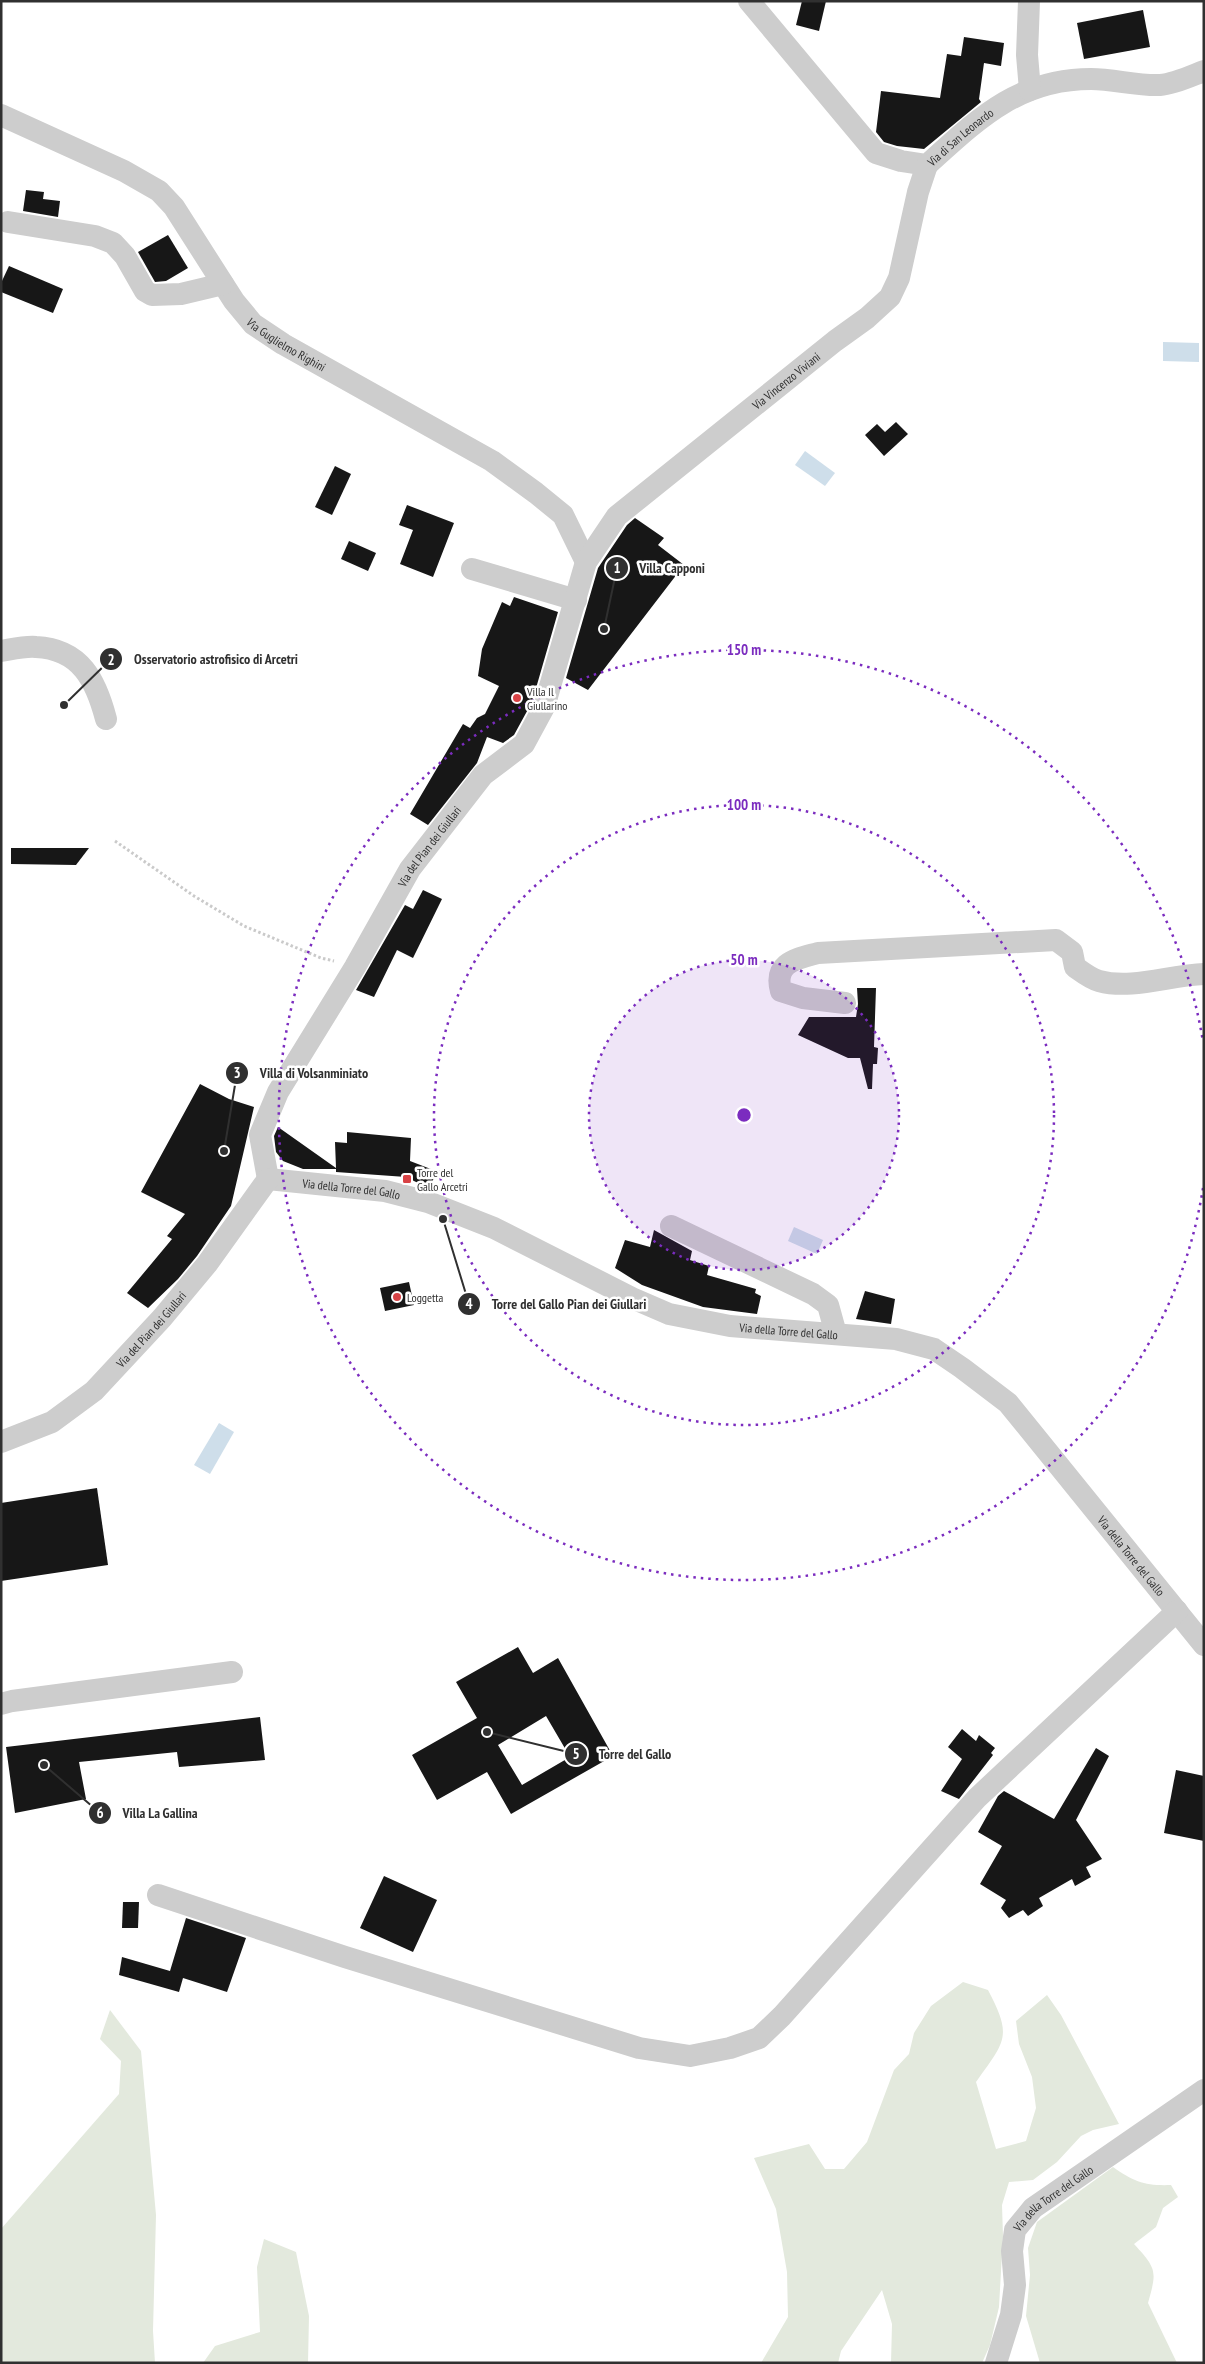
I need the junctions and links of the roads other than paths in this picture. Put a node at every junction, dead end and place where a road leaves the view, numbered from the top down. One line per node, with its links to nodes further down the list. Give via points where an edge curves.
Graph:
1 (749, 1): 6 (street, Via di San Leonardo, via 876,153)
2 (1029, 1): 4 (street, via 1027,55)
3 (1204, 70): 4 (street, Via di San Leonardo, via 1161,85 1092,79 1050,82)
4 (1030, 90): 6 (street, Via di San Leonardo, via 1008,99 981,117)
5 (1, 115): 8 (street, Via Guglielmo Righini, via 124,171 159,191 174,207)
6 (927, 165): 9 (street, Via Vincenzo Viviani, via 899,278 890,297 617,516)
7 (8, 222): 8 (street, via 95,236 113,243 126,256 145,291 152,295 181,294)
8 (223, 284): 9 (street, Via Guglielmo Righini, via 253,324 275,339 492,462 536,493 563,516)
9 (586, 562): 11 (street, Via del Pian dei Giullari)
10 (472, 569): 11 (street)
11 (576, 600): 16 (street, Via del Pian dei Giullari, via 544,707 524,744 483,775 410,870 278,1092 260,1135)
12 (1, 651): 13 (street, via 36,647 56,650 75,660 89,673 99,692)
13 (106, 719)
14 (1204, 974): 15 (street, via 1123,984 1097,981 1075,967 1072,952 1056,940 818,953 794,959 780,973 781,991 803,998)
15 (845, 1003)
16 (268, 1179): 18 (street, Via della Torre del Gallo, via 385,1191 441,1207 494,1228 668,1314 730,1326); 19 (street, Via del Pian dei Giullari, via 207,1264 94,1391 52,1422)
17 (671, 1226): 18 (street, via 813,1294 828,1304)
18 (836, 1334): 20 (street, Via della Torre del Gallo, via 896,1339 934,1349 1008,1404)
19 (1, 1442)
20 (1177, 1611): 21 (street, Via della Torre del Gallo); 24 (street, via 977,1798 782,2016 759,2038 730,2048 690,2056 639,2048)
21 (1204, 1645)
22 (232, 1672): 23 (street)
23 (1, 1704)
24 (158, 1895)
25 (1204, 2090): 26 (street, Via della Torre del Gallo, via 1033,2208 1015,2230 1012,2251 1015,2285 1011,2315)
26 (996, 2363)

